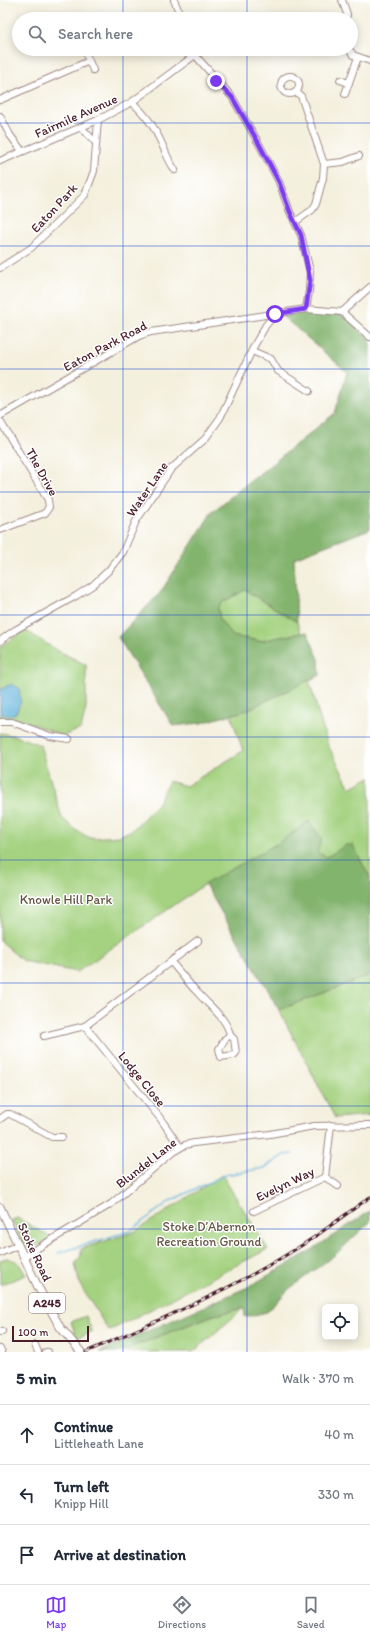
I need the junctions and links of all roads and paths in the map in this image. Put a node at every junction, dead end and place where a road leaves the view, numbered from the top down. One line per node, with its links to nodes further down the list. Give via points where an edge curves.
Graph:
1 (174, 0): 3 (street)
2 (342, 0): 4 (street)
3 (179, 12)
4 (346, 12)
5 (87, 56): 8 (street)
6 (195, 56): 16 (street, Fairmile Avenue); 26 (street, via 232,97 279,182)
7 (358, 57): 9 (street); 12 (street)
8 (89, 61): 10 (street); 15 (street)
9 (370, 61)
10 (93, 70)
11 (340, 80): 12 (street)
12 (349, 83): 14 (street)
13 (296, 92): 24 (street, via 301,96)
14 (345, 94)
15 (0, 100)
16 (132, 102): 18 (street, Fairmile Avenue); 25 (street, via 147,116 159,137 167,159)
17 (0, 116): 21 (street)
18 (98, 120): 19 (street, Fairmile Avenue); 20 (street, Eaton Park)
19 (81, 128): 20 (street); 21 (street, Fairmile Avenue)
20 (96, 144): 27 (street, Eaton Park, via 94,171 85,194 31,248)
21 (22, 151): 23 (street, Fairmile Avenue)
22 (359, 156): 24 (street, via 343,162)
23 (0, 161)
24 (324, 164): 26 (street, via 316,204)
25 (175, 170)
26 (295, 222): 29 (street, via 310,270 310,291)
27 (0, 268)
28 (370, 287): 30 (street)
29 (306, 309): 30 (street, Eaton Park Road); 31 (street, Eaton Park Road)
30 (342, 312): 32 (street)
31 (275, 314): 33 (street, Water Lane); 35 (street, Eaton Park Road, via 145,334)
32 (370, 337)
33 (252, 351): 34 (street, via 271,359 278,371); 38 (street, Water Lane, via 220,418 204,439 171,469 136,522 123,552 108,571 93,585)
34 (308, 391)
35 (0, 416)
36 (0, 421): 37 (street, The Drive, via 48,500 49,507 45,513)
37 (0, 530)
38 (0, 641)
39 (0, 722): 40 (street, via 12,722 50,736)
40 (69, 739)
41 (198, 941): 42 (street)
42 (171, 962): 43 (street); 44 (street, via 227,1026)
43 (85, 1026): 45 (street); 50 (street, Lodge Close, via 160,1118)
44 (230, 1035)
45 (44, 1036)
46 (0, 1119): 49 (street, via 10,1114 52,1137)
47 (331, 1125): 48 (street, Blundel Lane); 50 (street, Blundel Lane, via 201,1142); 51 (street, Evelyn Way)
48 (370, 1125)
49 (62, 1137)
50 (180, 1148): 57 (street, Blundel Lane, via 111,1204)
51 (325, 1177): 52 (street, Evelyn Way); 54 (street, Evelyn Way)
52 (338, 1186)
53 (0, 1207): 55 (main road, Stoke Road / A245)
54 (254, 1211)
55 (18, 1245): 56 (street); 57 (main road, Stoke Road / A245)
56 (0, 1253)
57 (23, 1258): 62 (main road, Stoke Road / A245, via 60,1327)
58 (35, 1345): 61 (street)
59 (0, 1349): 60 (street)
60 (2, 1352)
61 (38, 1352)
62 (81, 1352)

